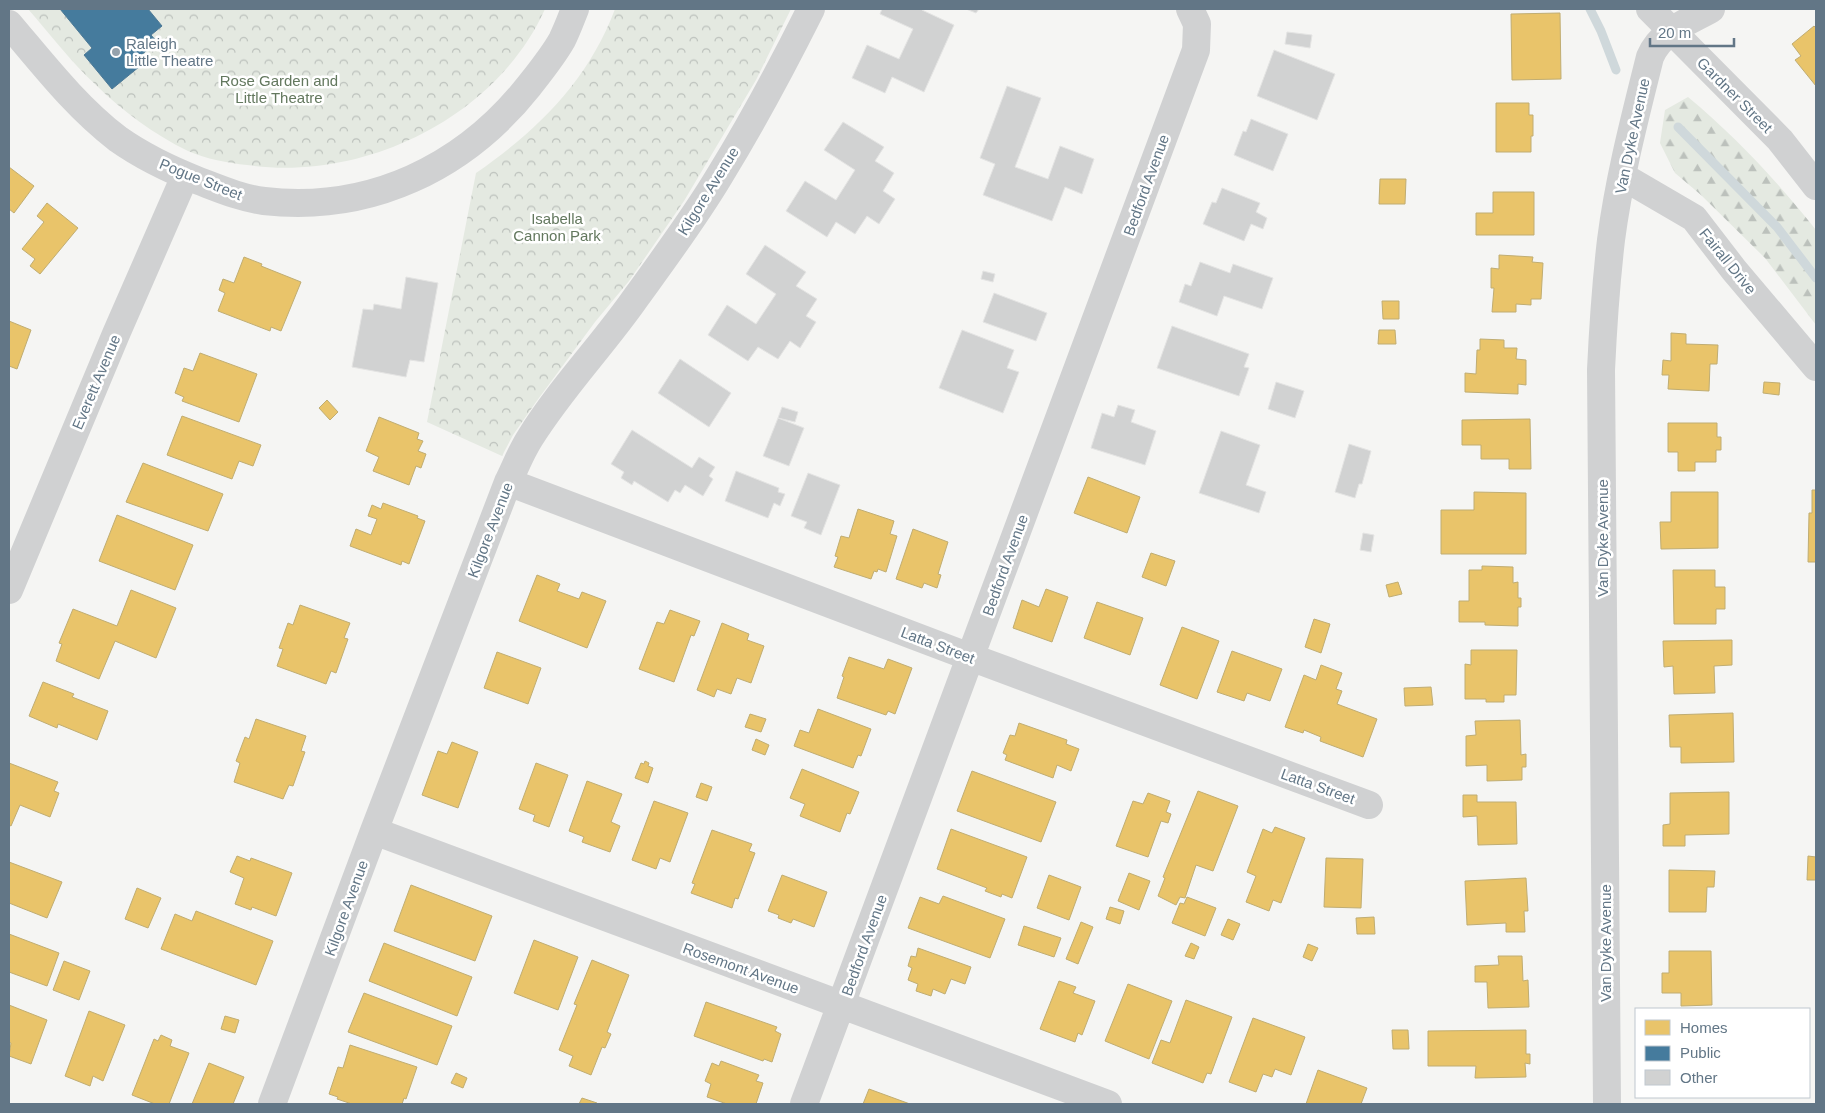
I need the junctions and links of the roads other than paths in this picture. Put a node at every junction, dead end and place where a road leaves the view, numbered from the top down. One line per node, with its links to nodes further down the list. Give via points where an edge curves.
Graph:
1 (576, 9): 8 (street, Pogue Street, via 541,72 510,109 476,141 437,167 405,183 365,195 288,203 235,195)
2 (811, 9): 12 (street, Kilgore Avenue, via 720,176 626,311 530,439)
3 (1650, 9): 7 (street, Gardner Street)
4 (1712, 9): 7 (street, Van Dyke Avenue)
5 (1194, 16): 14 (street, Bedford Avenue, via 1196,50)
6 (9, 24): 8 (street, Pogue Street, via 61,86 97,120 119,139)
7 (1671, 31): 9 (street, Van Dyke Avenue, via 1654,46 1650,57); 10 (street, Gardner Street, via 1780,140)
8 (185, 176): 13 (street, Everett Avenue)
9 (1622, 176): 11 (street, Fairall Drive, via 1694,218); 21 (street, Van Dyke Avenue, via 1611,240 1601,370)
10 (1816, 186)
11 (1816, 367)
12 (508, 482): 14 (street, Latta Street); 16 (street, Kilgore Avenue)
13 (9, 590)
14 (970, 657): 15 (street, Latta Street); 17 (street, Bedford Avenue)
15 (1369, 804)
16 (374, 831): 17 (street, Rosemont Avenue); 18 (street, Kilgore Avenue)
17 (842, 1005): 19 (street, Bedford Avenue); 20 (street, Rosemont Avenue)
18 (272, 1104)
19 (804, 1104)
20 (1108, 1104)
21 (1607, 1104)

